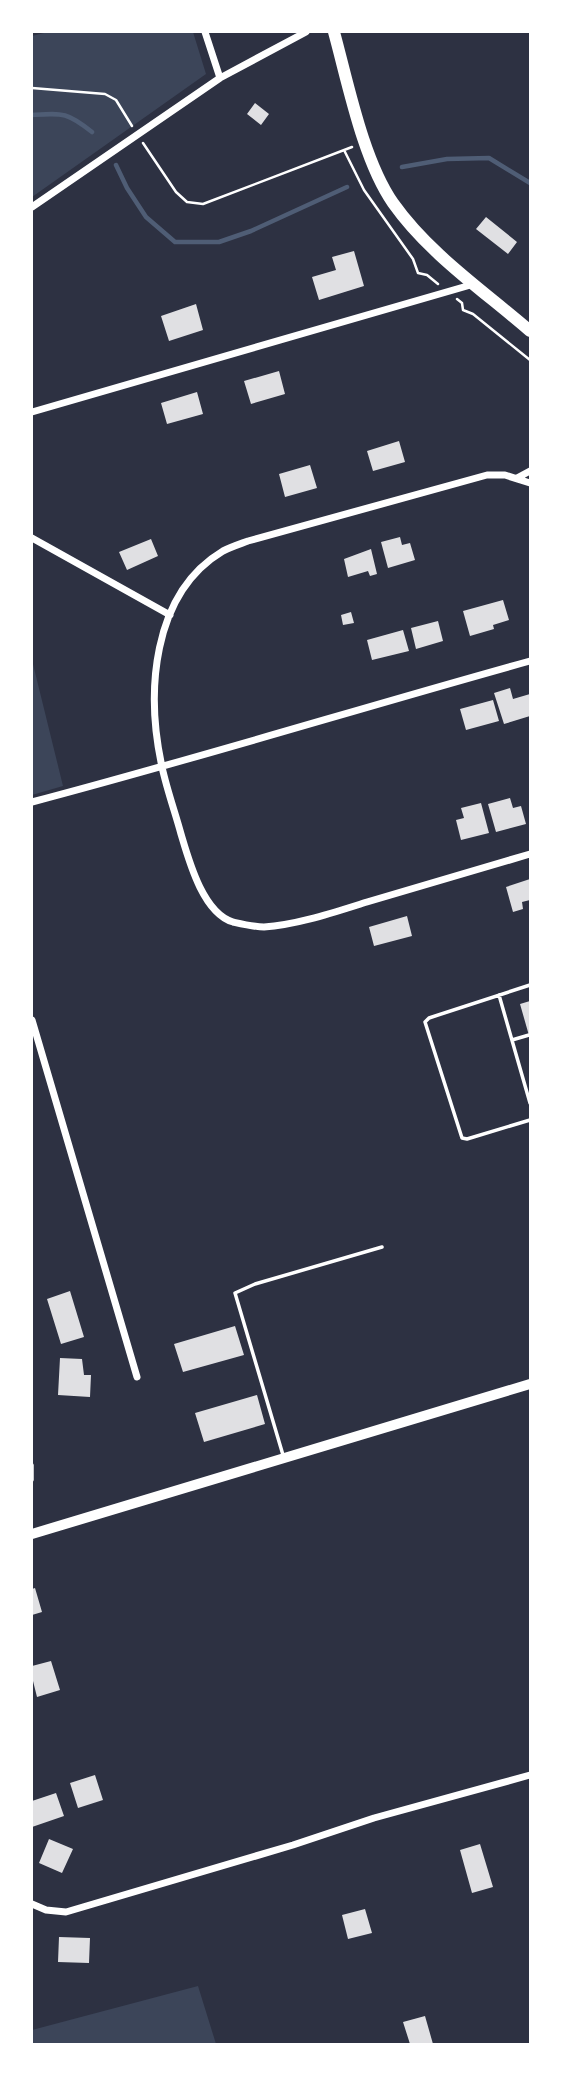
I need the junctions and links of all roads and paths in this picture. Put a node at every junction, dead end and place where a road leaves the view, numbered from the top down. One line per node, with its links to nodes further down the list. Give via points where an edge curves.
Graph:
1 (205, 32): 4 (street)
2 (306, 32): 4 (street)
3 (334, 32): 9 (highway, via 365,142 392,201 419,237)
4 (220, 78): 6 (street)
5 (32, 88): 6 (path, via 105,94 116,100)
6 (137, 134): 7 (path, via 176,192 187,202 203,204); 8 (street)
7 (344, 149)
8 (32, 207)
9 (474, 284): 10 (highway); 11 (street)
10 (530, 331)
11 (32, 412)
12 (530, 471): 13 (street)
13 (517, 478): 14 (street); 16 (street, via 487,475 248,541 223,551 204,567 185,587)
14 (530, 482)
15 (32, 538): 16 (street)
16 (170, 615): 18 (street, via 154,674)
17 (530, 661): 18 (street)
18 (162, 768): 19 (street); 20 (street, via 206,901 230,921 263,927 318,916)
19 (32, 802)
20 (530, 854)
21 (530, 985): 22 (lane)
22 (499, 995): 25 (lane); 27 (lane, via 425,1022 462,1138)
23 (32, 1020): 29 (street)
24 (529, 1035): 25 (lane)
25 (512, 1040): 26 (lane)
26 (530, 1103)
27 (530, 1120)
28 (382, 1247): 33 (lane, via 235,1293)
29 (137, 1377)
30 (530, 1384): 32 (street)
31 (530, 1389): 32 (street)
32 (488, 1396): 33 (street)
33 (284, 1457): 36 (street)
34 (32, 1465): 35 (lane)
35 (32, 1480)
36 (32, 1534)
37 (530, 1775): 38 (street, via 66,1912)
38 (32, 1904)

